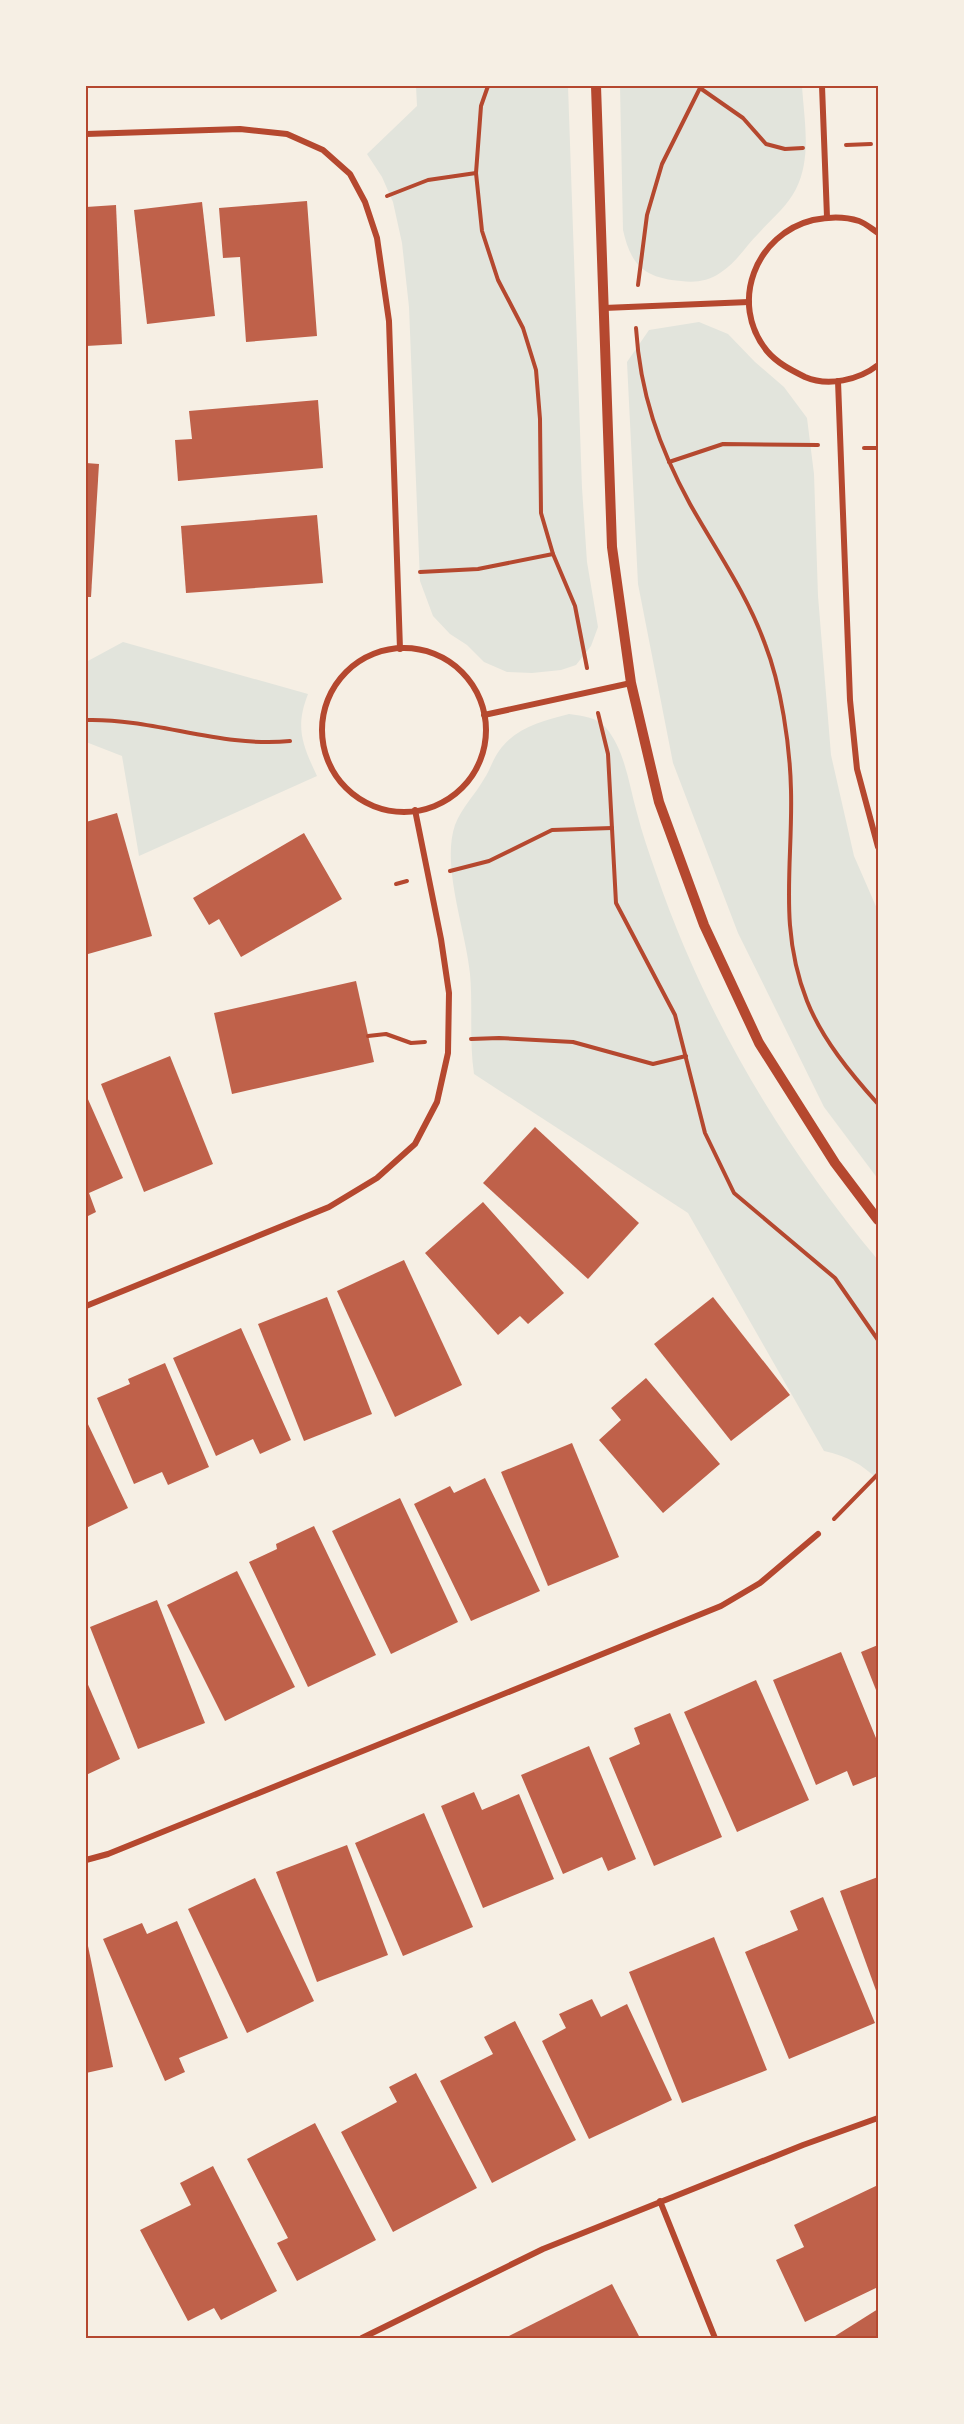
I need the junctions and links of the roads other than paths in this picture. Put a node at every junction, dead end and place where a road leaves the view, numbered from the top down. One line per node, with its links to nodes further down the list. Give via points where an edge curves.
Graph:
1 (596, 86): 7 (street)
2 (822, 86): 4 (street)
3 (86, 134): 10 (street, via 240,129 287,134 323,150 350,174 377,238 389,321)
4 (827, 217): 5 (street, via 859,221); 6 (street, via 796,225 770,243 754,270)
5 (879, 233)
6 (749, 302): 7 (street); 9 (street, via 754,328 767,351 787,369 812,380)
7 (604, 308): 11 (street, via 612,547)
8 (879, 365): 9 (street)
9 (838, 381): 14 (street, via 851,712 857,770)
10 (400, 649): 12 (street, via 424,650 455,664 477,690); 13 (street, via 389,648 357,661 333,686 322,719 324,753 340,783 367,805 401,813)
11 (631, 683): 12 (street); 15 (street, via 659,802 714,946 759,1042 835,1163)
12 (484, 715): 13 (street, via 487,723 482,757 463,787 435,806)
13 (416, 810): 16 (street, via 449,993 448,1053 437,1102 416,1144 377,1178 329,1207)
14 (879, 847)
15 (879, 1220)
16 (86, 1306)
17 (818, 1534): 18 (street, via 760,1583 721,1606)
18 (86, 1860)
19 (879, 2118): 20 (street)
20 (660, 2201): 21 (street, via 543,2249); 22 (street)
21 (362, 2338)
22 (715, 2338)

